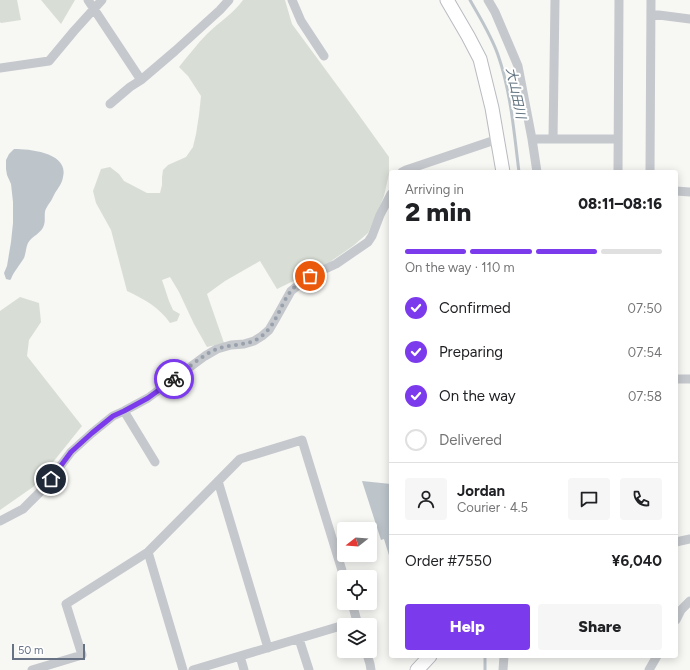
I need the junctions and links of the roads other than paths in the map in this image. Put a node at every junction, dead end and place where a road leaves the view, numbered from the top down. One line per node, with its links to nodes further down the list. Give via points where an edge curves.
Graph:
1 (88, 0): 10 (street)
2 (102, 0): 10 (street)
3 (229, 0): 15 (street, via 175,52)
4 (292, 0): 13 (street, via 301,21)
5 (447, 0): 17 (street, via 480,59)
6 (488, 0): 18 (street, via 518,66)
7 (555, 0): 19 (street)
8 (619, 0): 20 (street)
9 (651, 0): 11 (street)
10 (94, 9): 14 (street, via 49,61); 15 (street)
11 (651, 14): 12 (street); 25 (street)
12 (690, 19)
13 (324, 56)
14 (0, 68)
15 (141, 80): 16 (street)
16 (110, 104)
17 (498, 139): 21 (street); 22 (street)
18 (532, 139): 19 (street); 23 (street)
19 (554, 139): 20 (street)
20 (618, 139): 24 (street)
21 (406, 170)
22 (503, 170)
23 (537, 170)
24 (618, 170)
25 (650, 170)
26 (678, 191): 27 (street)
27 (690, 192)
28 (389, 198): 31 (street, via 368,242 336,264 310,276 291,291 269,330 262,336 244,344 217,349 148,398)
29 (678, 379): 30 (street)
30 (690, 379)
31 (124, 411): 32 (street); 34 (street, via 113,416 71,452 43,489 23,509)
32 (155, 462)
33 (218, 481): 37 (street); 38 (street, via 240,459 302,440); 43 (street)
34 (0, 521)
35 (690, 539): 36 (street)
36 (678, 542)
37 (148, 552): 49 (street, via 66,604 82,655); 51 (street)
38 (342, 570)
39 (690, 601): 40 (street)
40 (678, 611)
41 (337, 627): 42 (street)
42 (299, 639): 43 (street); 54 (street)
43 (268, 648): 44 (street)
44 (240, 656): 52 (street); 53 (street)
45 (368, 658): 55 (street)
46 (428, 658): 56 (street)
47 (504, 658): 57 (street)
48 (656, 658): 58 (street)
49 (44, 668): 50 (street)
50 (32, 670)
51 (183, 670)
52 (193, 670)
53 (244, 670)
54 (308, 670)
55 (370, 670)
56 (417, 670)
57 (503, 670)
58 (649, 670)

